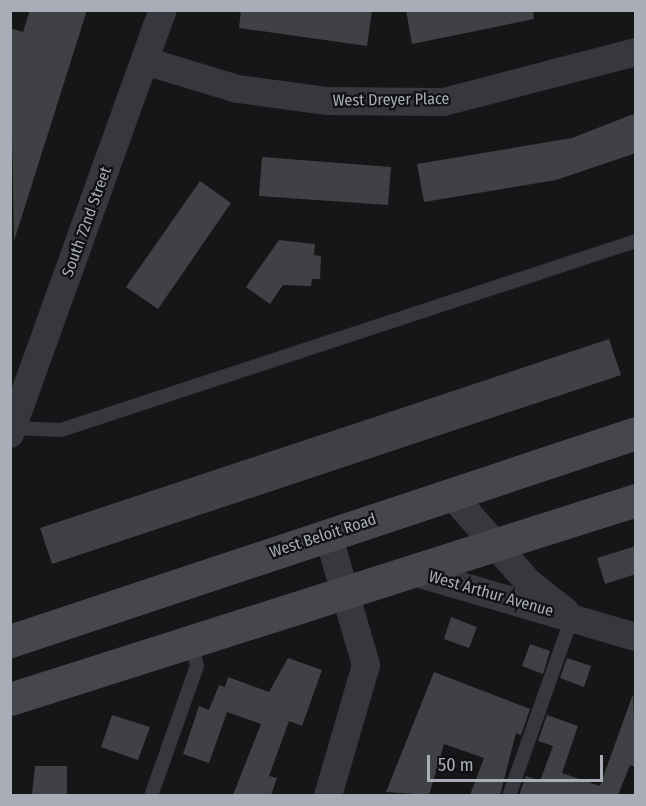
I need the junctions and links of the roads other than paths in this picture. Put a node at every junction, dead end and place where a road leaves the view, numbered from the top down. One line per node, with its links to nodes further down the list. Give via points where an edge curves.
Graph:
1 (163, 10): 3 (street, South 72nd Street)
2 (636, 52): 3 (street, West Dreyer Place, via 444,102 327,101 238,89)
3 (145, 61): 5 (street, South 72nd Street)
4 (636, 241): 5 (lane, via 61,430)
5 (11, 430)
6 (636, 433): 7 (main road, West Beloit Road)
7 (452, 494): 9 (main road, West Beloit Road); 10 (street, West Arthur Avenue)
8 (636, 500): 10 (main road)
9 (328, 534): 12 (street); 15 (main road, West Beloit Road)
10 (497, 546): 11 (main road); 13 (street, West Arthur Avenue, via 528,582)
11 (410, 571): 12 (main road); 13 (street, West Arthur Avenue)
12 (348, 591): 16 (main road); 19 (street, via 366,680)
13 (572, 617): 14 (street, West Arthur Avenue); 20 (lane)
14 (636, 637)
15 (10, 641)
16 (192, 642): 17 (main road); 18 (lane, via 197,666)
17 (10, 699)
18 (151, 795)
19 (328, 795)
20 (509, 795)

